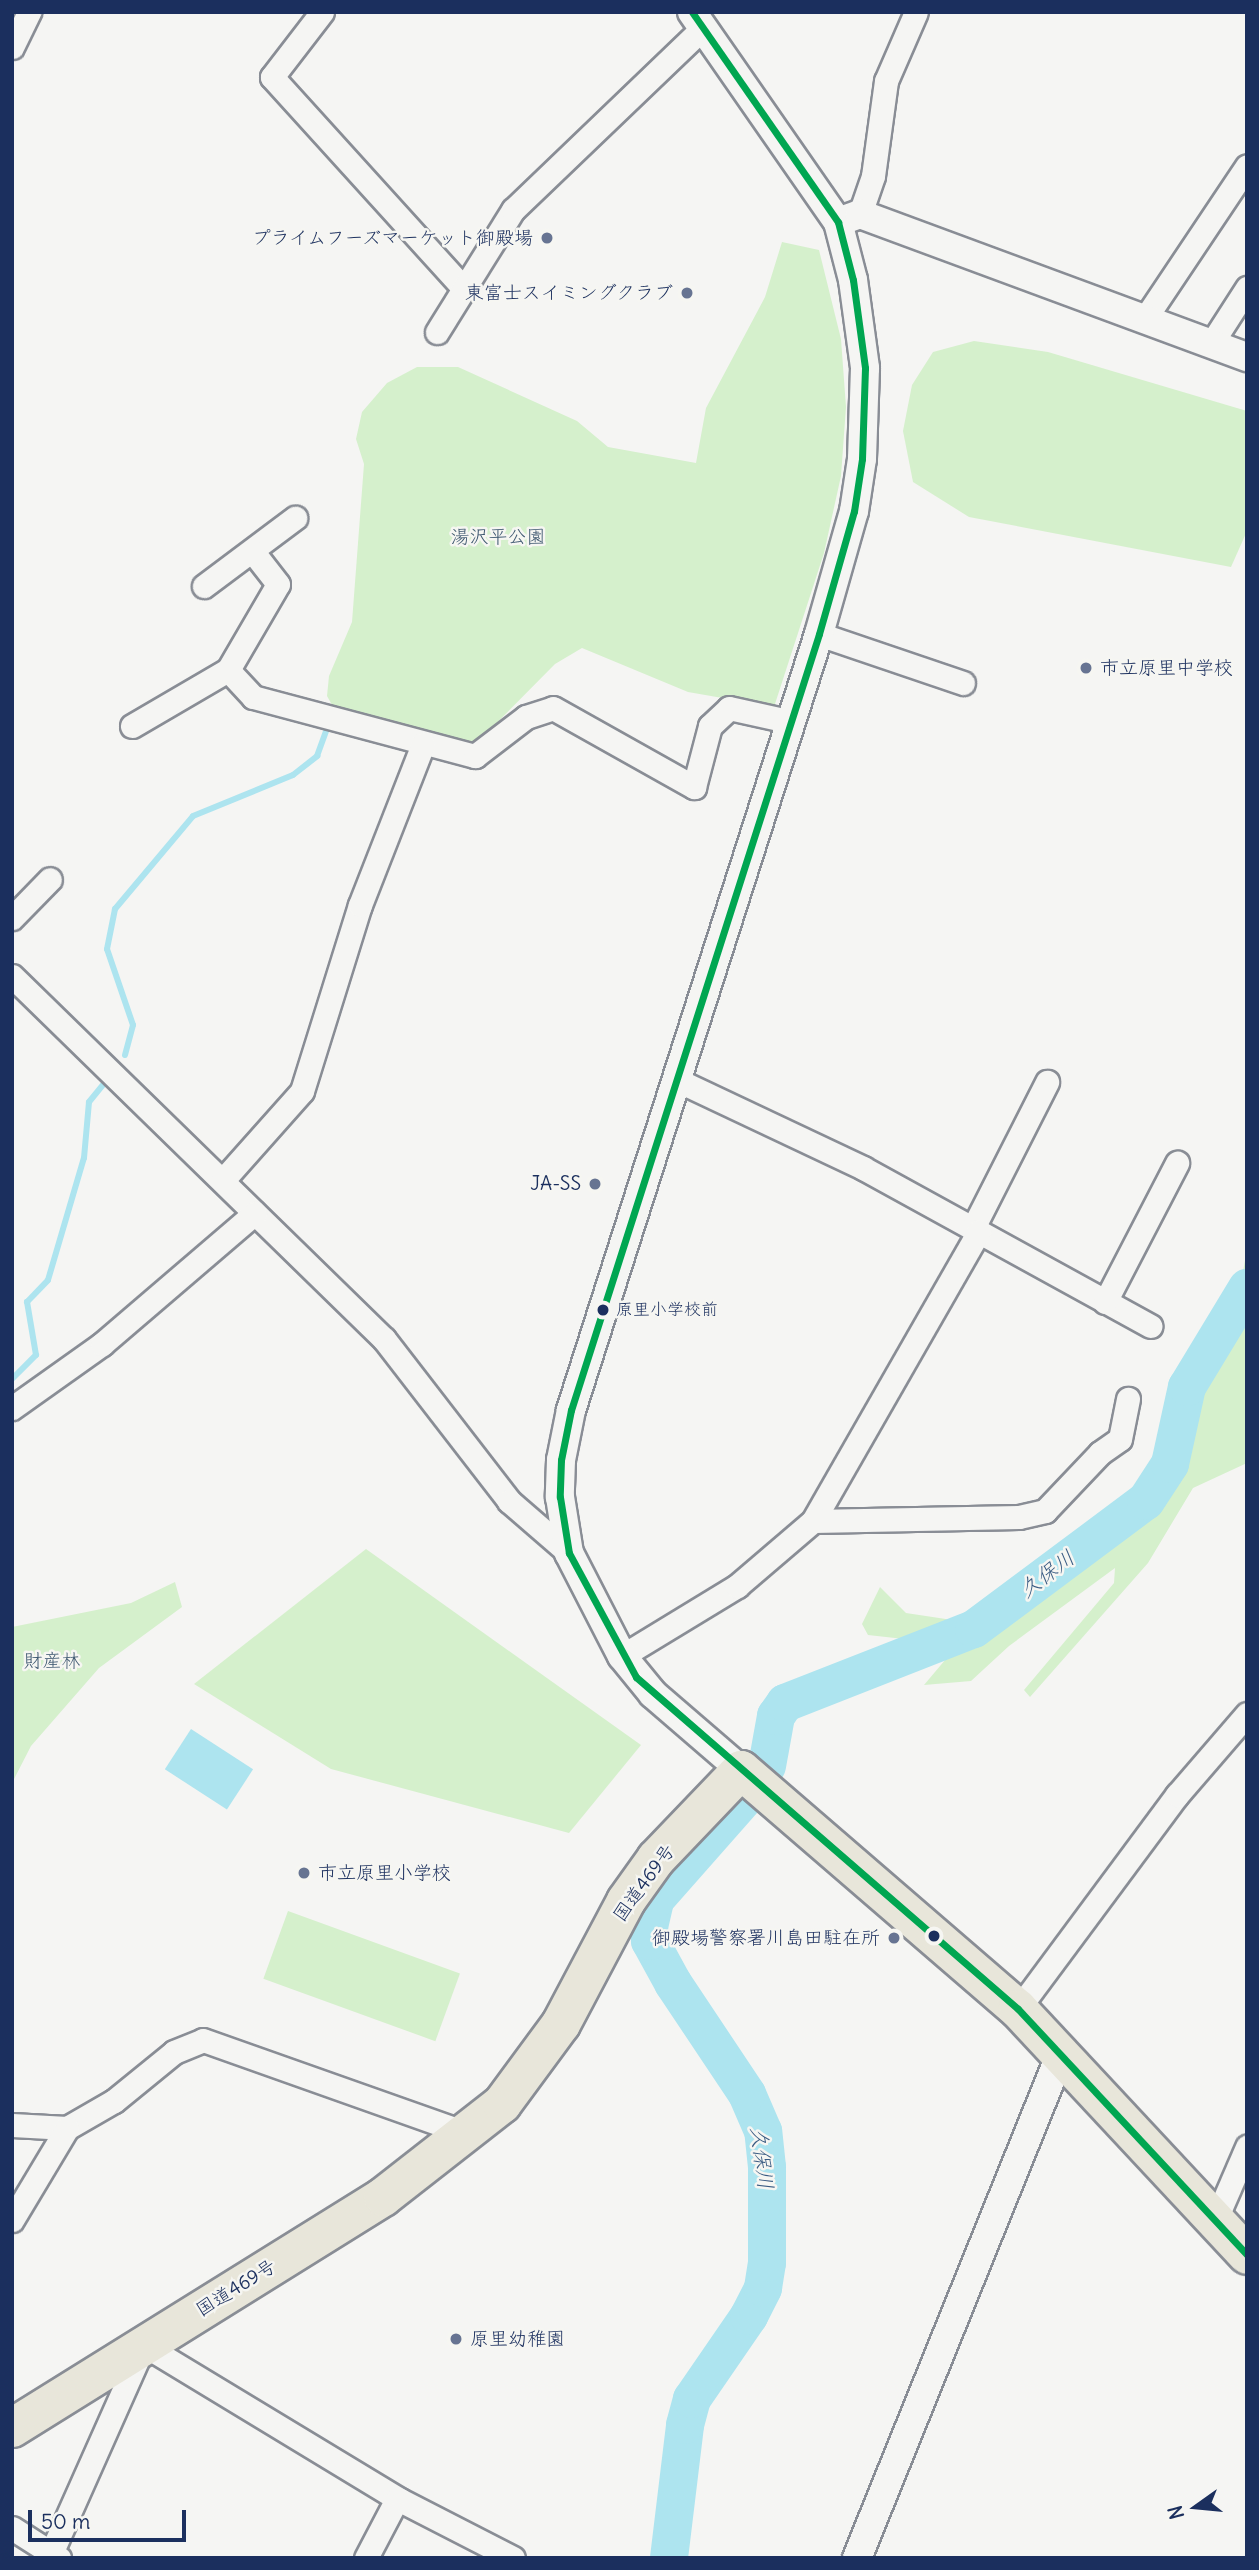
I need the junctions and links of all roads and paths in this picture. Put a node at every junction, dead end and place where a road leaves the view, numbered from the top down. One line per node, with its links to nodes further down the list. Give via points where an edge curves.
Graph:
1 (29, 12): 5 (street)
2 (322, 12): 8 (street, via 272,77)
3 (916, 12): 7 (street, via 886,81 873,176)
4 (697, 21): 7 (street); 8 (street, via 513,210)
5 (12, 47)
6 (1247, 166): 10 (street)
7 (849, 218): 10 (street); 17 (street, via 865,368 865,415 854,510)
8 (463, 288): 11 (street)
9 (1247, 288): 12 (street)
10 (1144, 320): 12 (street)
11 (438, 332)
12 (1211, 344): 13 (street)
13 (1247, 357)
14 (295, 518): 15 (street)
15 (253, 552): 16 (street); 18 (street, via 278,584)
16 (204, 586)
17 (820, 634): 19 (street); 20 (street)
18 (228, 670): 21 (street); 22 (street, via 253,697)
19 (963, 683)
20 (792, 722): 22 (street, via 729,708 710,726 694,787 553,708 526,717 475,756); 26 (street)
21 (132, 726)
22 (423, 744): 29 (street, via 360,905 302,1091)
23 (50, 879): 24 (street)
24 (12, 918)
25 (12, 976): 29 (street)
26 (677, 1080): 31 (street, via 863,1168); 37 (street, via 571,1410 561,1460 560,1497)
27 (1047, 1082): 31 (street)
28 (1177, 1163): 32 (street)
29 (223, 1181): 30 (street)
30 (255, 1213): 35 (street, via 102,1344); 37 (street, via 384,1339 509,1501)
31 (976, 1229): 32 (street); 36 (street)
32 (1105, 1302): 33 (street)
33 (1150, 1326)
34 (1128, 1399): 36 (street, via 1120,1439 1100,1453 1045,1511 1019,1517 827,1517)
35 (12, 1408)
36 (813, 1521): 38 (street, via 737,1586)
37 (569, 1553): 38 (street)
38 (622, 1656): 40 (street, via 653,1694)
39 (1247, 1714): 41 (street, via 1177,1796)
40 (741, 1770): 41 (highway); 45 (highway, 国道469号, via 656,1859 626,1901 531,2071 502,2104)
41 (1018, 2009): 42 (highway)
42 (1060, 2056): 48 (highway); 57 (street)
43 (12, 2125): 44 (street)
44 (67, 2128): 45 (street, via 114,2101 174,2052 203,2040); 47 (street)
45 (466, 2133): 50 (highway, 国道469号, via 383,2197)
46 (1247, 2147): 48 (street)
47 (12, 2220)
48 (1215, 2221): 49 (highway)
49 (1247, 2255)
50 (144, 2345): 51 (highway, 国道469号); 52 (street); 54 (street)
51 (12, 2428)
52 (397, 2499): 55 (street); 56 (street)
53 (12, 2528): 54 (street)
54 (53, 2556)
55 (366, 2558)
56 (513, 2558)
57 (857, 2558)

